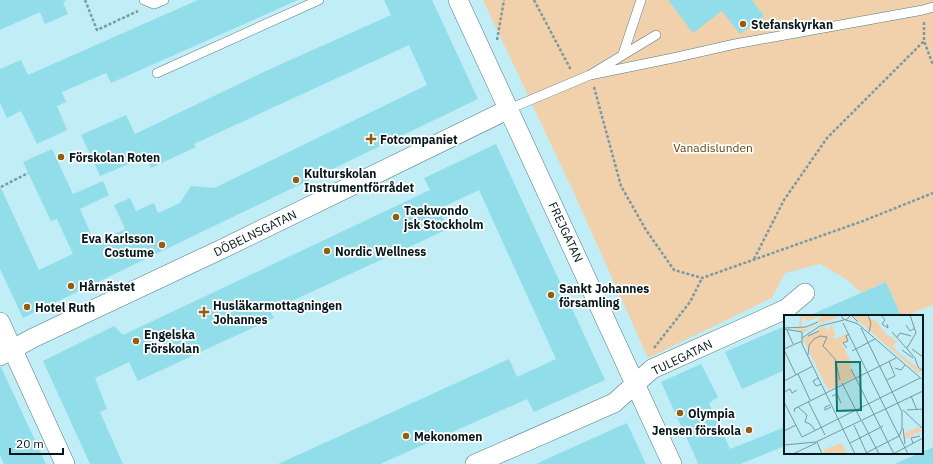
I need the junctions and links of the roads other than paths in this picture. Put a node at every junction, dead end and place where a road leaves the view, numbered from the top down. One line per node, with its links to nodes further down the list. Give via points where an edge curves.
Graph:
1 (164, 0): 5 (lane, via 160,3)
2 (319, 0): 9 (lane)
3 (458, 0): 11 (street, FREJGATAN)
4 (641, 0): 8 (lane)
5 (147, 1)
6 (933, 6): 10 (lane)
7 (656, 35): 8 (lane)
8 (623, 54): 10 (lane)
9 (157, 73)
10 (590, 75): 11 (lane)
11 (509, 109): 14 (street, DÖBELNSGATAN); 15 (street, FREJGATAN)
12 (805, 293): 15 (street, TULEGATAN, via 786,309 652,369)
13 (0, 322): 14 (street)
14 (6, 352): 16 (street)
15 (635, 384): 17 (street, TULEGATAN, via 614,403); 18 (street, FREJGATAN)
16 (65, 464)
17 (475, 464)
18 (672, 464)

